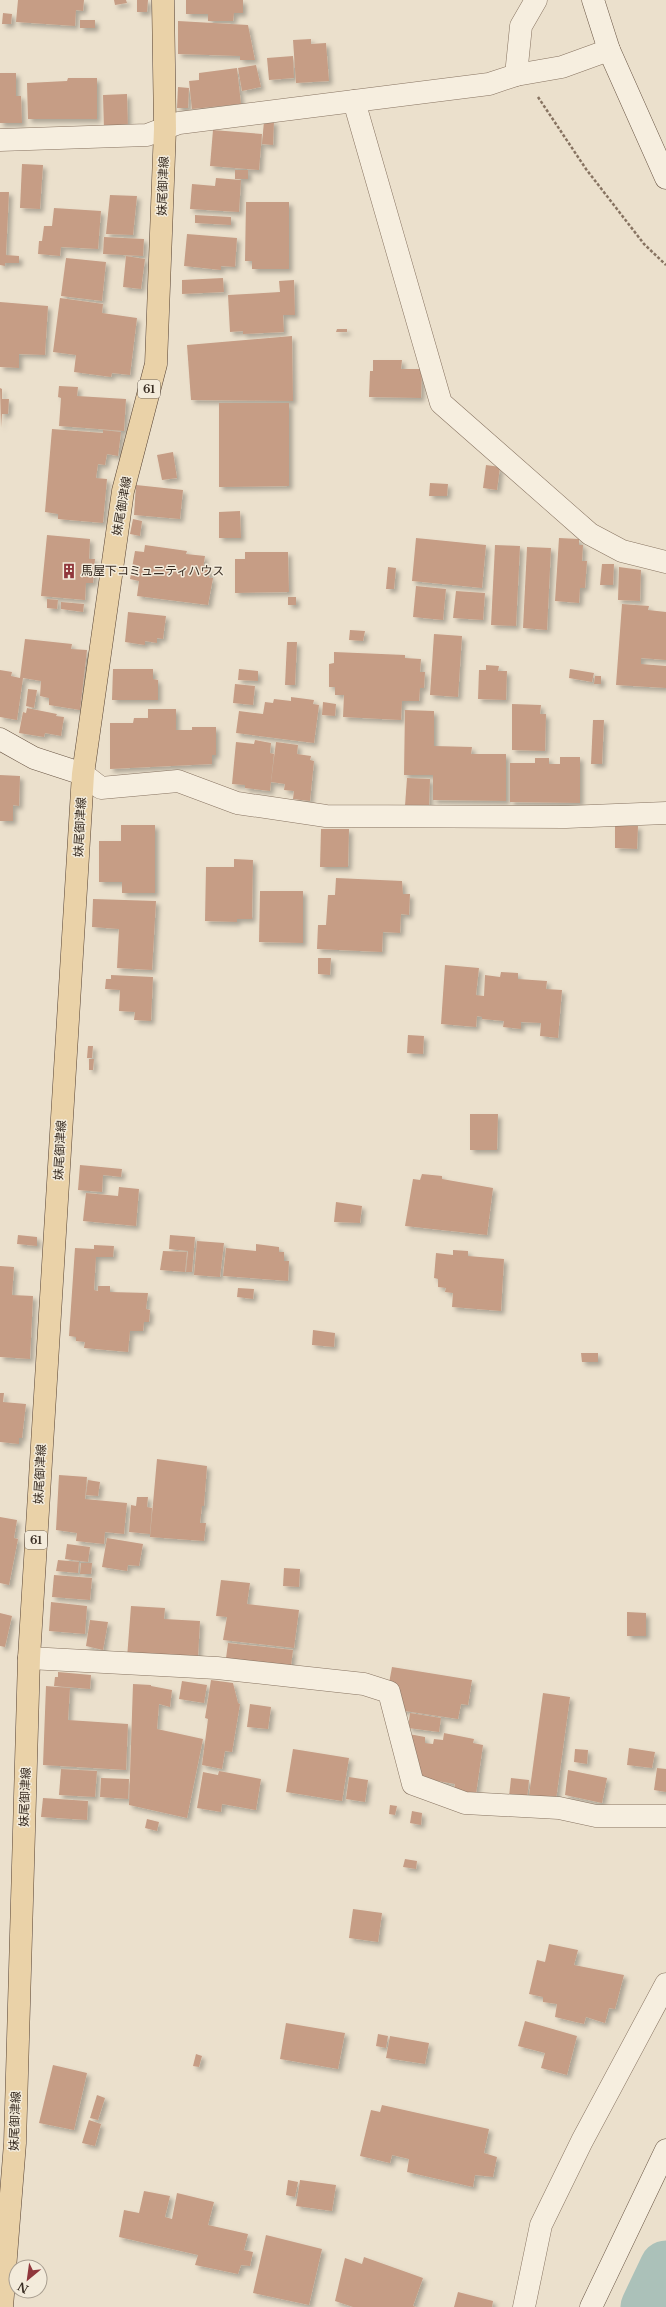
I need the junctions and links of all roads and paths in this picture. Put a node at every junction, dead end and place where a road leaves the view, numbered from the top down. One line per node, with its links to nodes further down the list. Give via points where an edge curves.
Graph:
1 (163, 0): 7 (main road, 妹尾御津線 / 61)
2 (536, 0): 5 (street, via 521,26)
3 (593, 0): 4 (street)
4 (609, 50): 5 (street, via 562,67); 9 (street)
5 (516, 75): 6 (street, via 489,84); 10 (path, via 542,100 586,170 644,244)
6 (354, 101): 7 (street, via 179,123); 11 (street, via 441,404 590,534 622,551)
7 (165, 130): 8 (street, via 147,135); 13 (main road, 妹尾御津線 / 61, via 156,364 123,492)
8 (0, 140)
9 (666, 178)
10 (666, 265)
11 (666, 562)
12 (0, 739): 13 (street, via 34,758)
13 (83, 774): 14 (street, via 101,788 178,781 237,803 326,816 566,817); 15 (main road, 妹尾御津線 / 61)
14 (666, 813)
15 (29, 1658): 16 (street, via 217,1668 364,1684 388,1692 413,1784 465,1803 559,1808 596,1816); 19 (main road, 妹尾御津線 / 61, via 14,2143)
16 (666, 1816)
17 (666, 1984): 20 (street, via 582,2141 542,2225)
18 (666, 2150): 21 (street)
19 (2, 2307)
20 (524, 2307)
21 (592, 2307)

